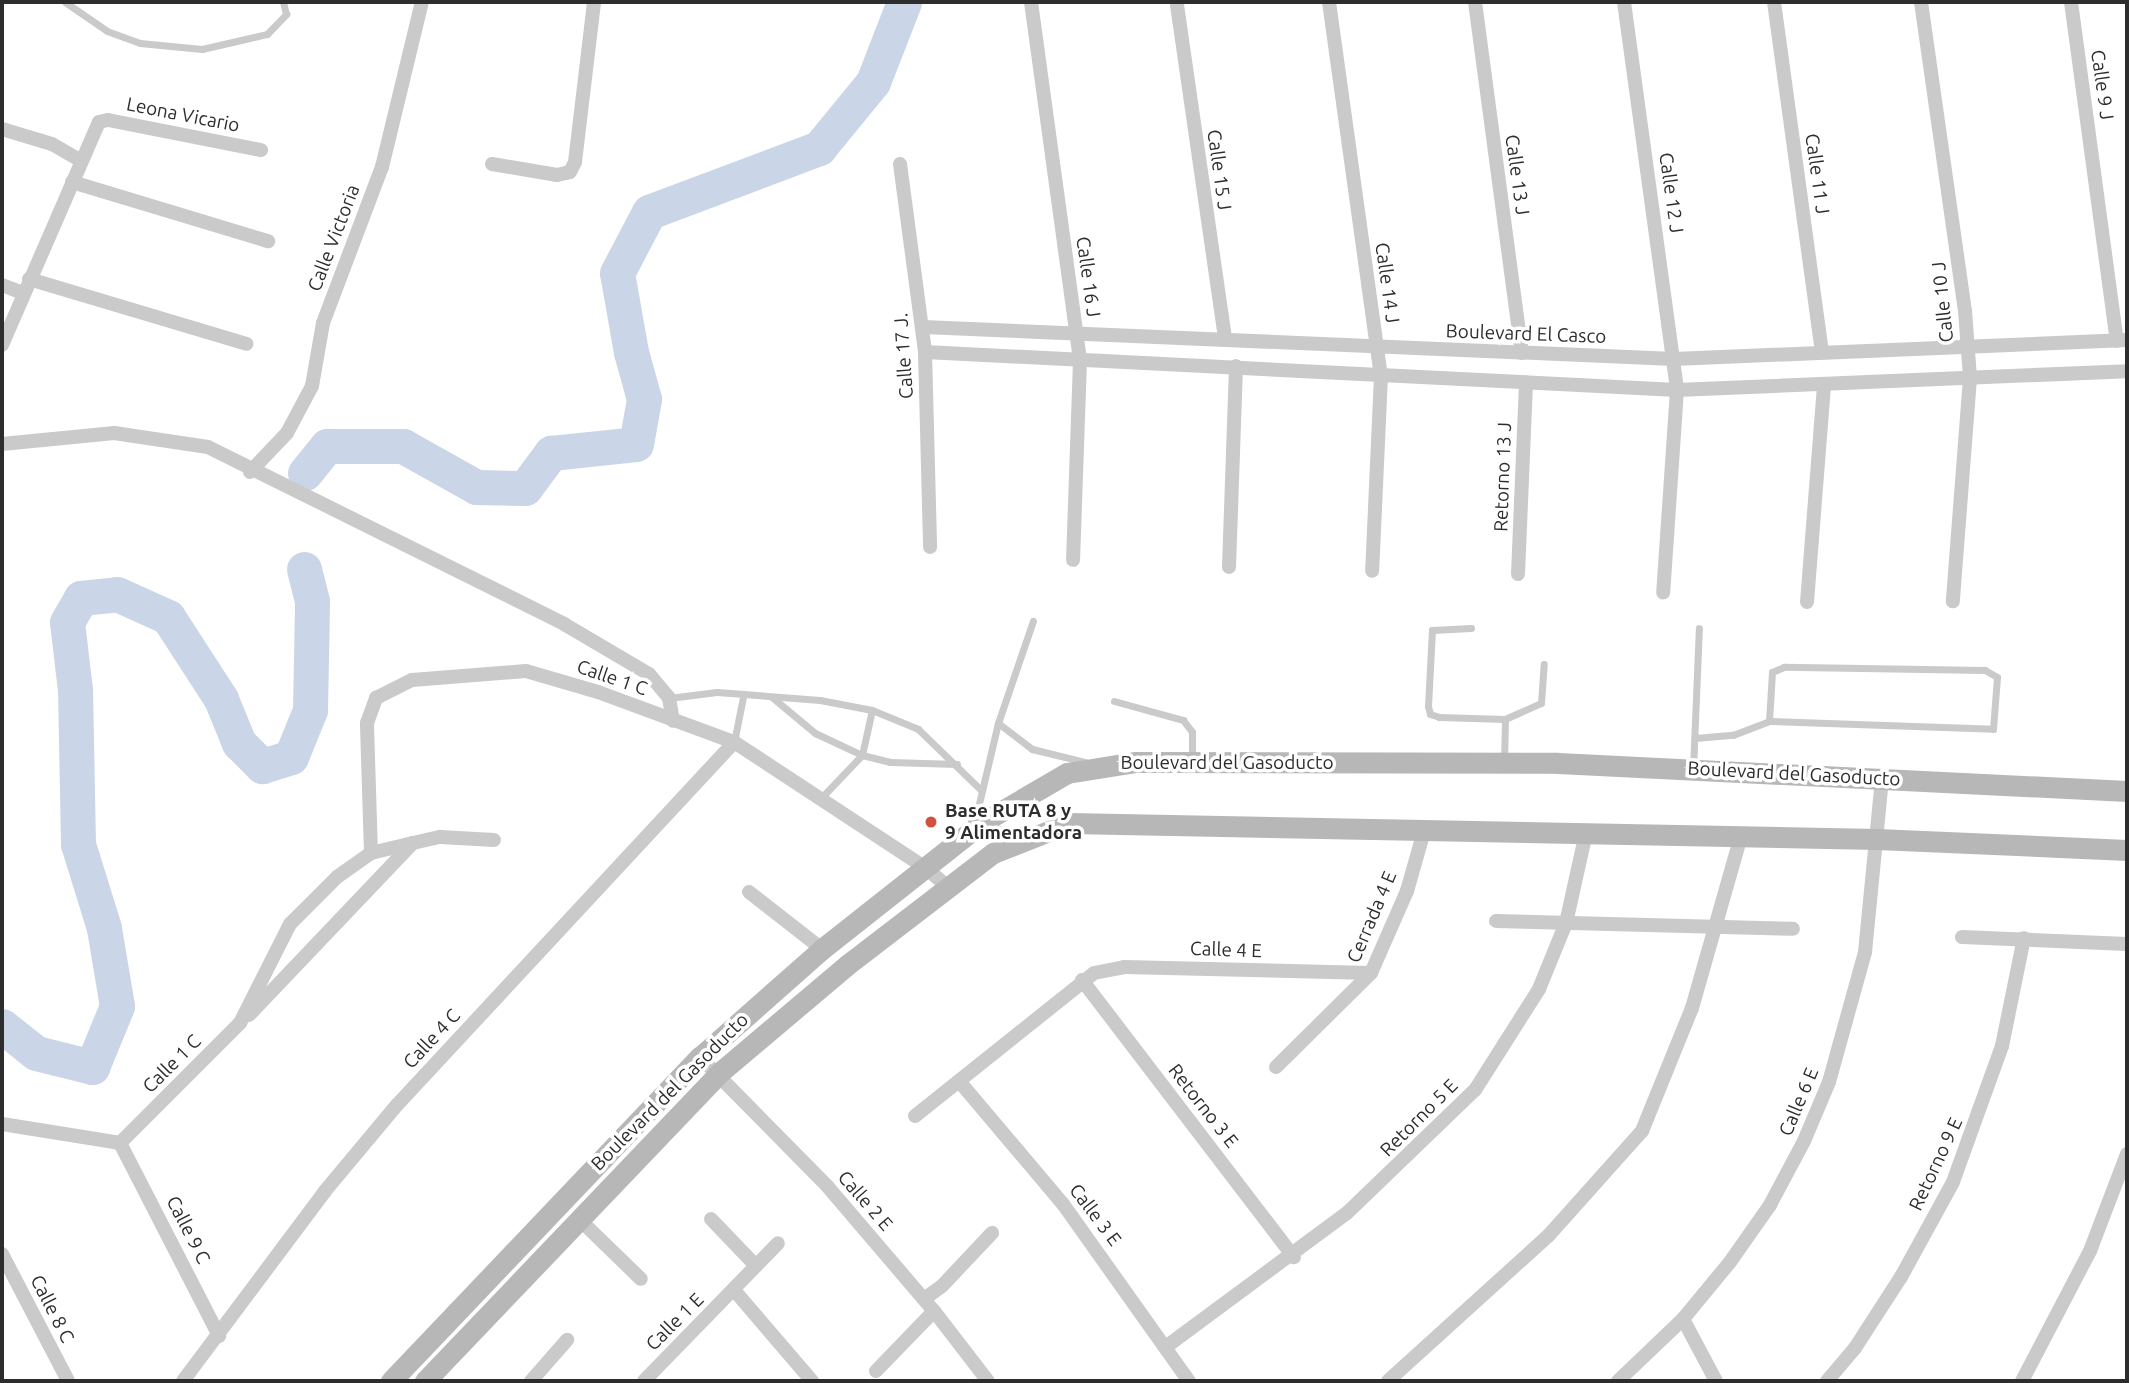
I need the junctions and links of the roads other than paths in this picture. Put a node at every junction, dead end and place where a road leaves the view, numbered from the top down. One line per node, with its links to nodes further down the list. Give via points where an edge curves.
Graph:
1 (65, 2): 2 (lane, via 107,31 140,43 202,50 267,34 286,14)
2 (283, 2)
3 (422, 2): 43 (street, Calle Victoria, via 382,167 323,323 312,386 287,433)
4 (594, 2): 16 (street, via 575,162 570,172 557,175)
5 (1031, 2): 23 (street, Calle 16 J)
6 (1329, 2): 29 (street, Calle 14 J)
7 (1475, 2): 32 (street, Calle 13 J)
8 (1624, 2): 33 (street, Calle 12 J)
9 (1774, 2): 31 (street, Calle 11 J)
10 (1921, 2): 28 (street, Calle 10 J)
11 (2071, 2): 25 (street, Calle 9 J)
12 (1177, 5): 24 (street, Calle 15 J)
13 (2, 129): 15 (street, via 52,144)
14 (261, 150): 15 (street, Leona Vicario, via 108,120 99,122)
15 (80, 160): 18 (street)
16 (492, 164)
17 (900, 164): 22 (street, Calle 17 J.)
18 (72, 182): 19 (street); 21 (street)
19 (268, 241)
20 (2, 285): 21 (street)
21 (26, 286): 26 (street); 27 (street)
22 (923, 327): 23 (street, Boulevard El Casco); 30 (street, Calle 17 J.)
23 (1077, 335): 24 (street, Boulevard El Casco); 34 (street, Calle 16 J)
24 (1225, 339): 29 (street, Boulevard El Casco)
25 (2122, 341): 28 (street, Boulevard El Casco)
26 (247, 344)
27 (2, 345)
28 (1968, 347): 31 (street, Boulevard El Casco); 38 (street, Calle 10 J)
29 (1377, 348): 32 (street, Boulevard El Casco); 37 (street, Calle 14 J)
30 (925, 352): 34 (street); 44 (street, Calle 17 J.)
31 (1822, 352): 33 (street, Boulevard El Casco)
32 (1522, 353): 33 (street, Boulevard El Casco)
33 (1674, 359): 41 (street, Calle 12 J)
34 (1080, 362): 35 (street); 45 (street, Calle 16 J)
35 (1236, 366): 37 (street); 46 (street)
36 (2127, 371): 38 (street)
37 (1381, 376): 39 (street); 47 (street, Calle 14 J)
38 (1970, 378): 40 (street); 50 (street, Calle 10 J)
39 (1526, 383): 41 (street); 48 (street, Retorno 13 J)
40 (1824, 386): 41 (street); 51 (street)
41 (1677, 390): 49 (street)
42 (2, 444): 43 (street, via 114,433 208,447)
43 (250, 472): 57 (street, via 564,624 649,674)
44 (930, 547)
45 (1073, 559)
46 (1229, 567)
47 (1372, 571)
48 (1518, 574)
49 (1663, 593)
50 (1954, 601)
51 (1807, 602)
52 (1033, 621): 64 (lane)
53 (1471, 628): 61 (lane, via 1432,629 1430,714)
54 (1699, 628): 65 (lane)
55 (1544, 664): 61 (lane, via 1541,704)
56 (743, 697): 57 (lane, via 717,692); 58 (lane); 66 (lane)
57 (670, 698): 62 (street)
58 (772, 698): 60 (lane, via 820,700); 67 (lane, via 815,733)
59 (1114, 701): 68 (lane, via 1183,720 1192,732)
60 (872, 710): 67 (lane); 70 (lane, via 918,729)
61 (1505, 719): 69 (lane)
62 (673, 721): 66 (street, Calle 1 C); 86 (street, Calle 1 C, via 526,671 412,680 376,698 367,723)
63 (1769, 721): 63 (lane, via 1993,729 1997,677 1985,670 1784,667 1772,672); 65 (lane, via 1733,735)
64 (998, 723): 71 (lane, via 1032,749); 74 (lane)
65 (1695, 738): 72 (lane)
66 (734, 743): 76 (street, Calle 1 C); 121 (street, Calle 4 C, via 397,1105 325,1191)
67 (862, 755): 70 (lane, via 890,762); 76 (lane)
68 (1192, 762): 69 (street, Boulevard del Gasoducto); 71 (street, Boulevard del Gasoducto)
69 (1504, 763): 72 (street, Boulevard del Gasoducto)
70 (957, 764): 74 (lane)
71 (1104, 765): 77 (street, Boulevard del Gasoducto, via 1067,773)
72 (1693, 769): 73 (street, Boulevard del Gasoducto)
73 (1882, 778): 75 (street, Boulevard del Gasoducto); 82 (street, Calle 6 E)
74 (981, 790): 77 (lane, via 978,808)
75 (2127, 791)
76 (820, 799): 87 (street, Calle 1 C)
77 (983, 822): 80 (lane); 87 (street, Boulevard del Gasoducto)
78 (1425, 828): 79 (street, Boulevard del Gasoducto); 80 (street, Boulevard del Gasoducto, via 1069,823); 98 (street, Cerrada 4 E, via 1407,891)
79 (1586, 833): 81 (street, Boulevard del Gasoducto); 91 (street, Retorno 5 E)
80 (1022, 839): 88 (street, Boulevard del Gasoducto, via 993,853)
81 (1740, 839): 82 (street, Boulevard del Gasoducto); 92 (street)
82 (1877, 839): 85 (street, Boulevard del Gasoducto); 120 (street, Calle 6 E, via 1865,953 1829,1082 1770,1205)
83 (494, 840): 84 (street, Calle 1 C, via 452,837)
84 (413, 843): 86 (street, Calle 1 C); 100 (street)
85 (2127, 850)
86 (371, 853): 100 (street, Calle 1 C, via 337,877 290,924)
87 (926, 867): 88 (street, Calle 1 C); 97 (street, Boulevard del Gasoducto)
88 (947, 887): 103 (street, Boulevard del Gasoducto)
89 (749, 892): 97 (street)
90 (1496, 921): 91 (street)
91 (1566, 923): 92 (street); 114 (street, Retorno 5 E, via 1533,1000 1475,1090 1348,1213)
92 (1717, 926): 93 (street); 134 (street, via 1692,1008 1642,1131 1549,1236)
93 (1793, 929)
94 (1962, 937): 95 (street)
95 (2024, 938): 96 (street); 137 (street, Retorno 9 E, via 2002,1046 1952,1182 1901,1277 1855,1348)
96 (2127, 944)
97 (822, 949): 101 (street, Boulevard del Gasoducto)
98 (1371, 974): 99 (street, Calle 4 E, via 1124,967); 102 (street, Cerrada 4 E)
99 (1082, 980): 104 (street); 114 (street, Retorno 3 E)
100 (240, 1023): 107 (street, Calle 1 C)
101 (700, 1057): 103 (street, Calle 2 E); 125 (street, Boulevard del Gasoducto)
102 (1276, 1067)
103 (718, 1074): 109 (street, Boulevard del Gasoducto); 118 (street, Calle 2 E, via 828,1187)
104 (959, 1081): 105 (street); 123 (street, Calle 3 E, via 1063,1204)
105 (915, 1116)
106 (2, 1124): 107 (street)
107 (120, 1143): 121 (street, Calle 9 C)
108 (2127, 1154): 138 (street, via 2090,1251)
109 (579, 1219): 116 (street); 128 (street, Boulevard del Gasoducto)
110 (711, 1219): 115 (street)
111 (992, 1233): 118 (street)
112 (778, 1243): 115 (street, Calle 1 E)
113 (2, 1254): 126 (street, Calle 8 C)
114 (1294, 1257): 123 (street, Retorno 5 E)
115 (756, 1266): 117 (street, Calle 1 E)
116 (640, 1279)
117 (734, 1290): 130 (street, Calle 1 E); 131 (street)
118 (924, 1299): 119 (street, Calle 2 E)
119 (934, 1311): 124 (street); 132 (street, Calle 2 E)
120 (1682, 1319): 135 (street, Calle 6 E); 136 (street)
121 (219, 1336): 127 (street, Calle 4 C)
122 (567, 1340): 129 (street)
123 (1167, 1346): 133 (street, Calle 3 E)
124 (876, 1371)
125 (394, 1380)
126 (68, 1381)
127 (183, 1381)
128 (425, 1381)
129 (531, 1381)
130 (644, 1381)
131 (812, 1381)
132 (988, 1381)
133 (1189, 1381)
134 (1388, 1381)
135 (1618, 1381)
136 (1716, 1381)
137 (1827, 1381)
138 (2022, 1381)

